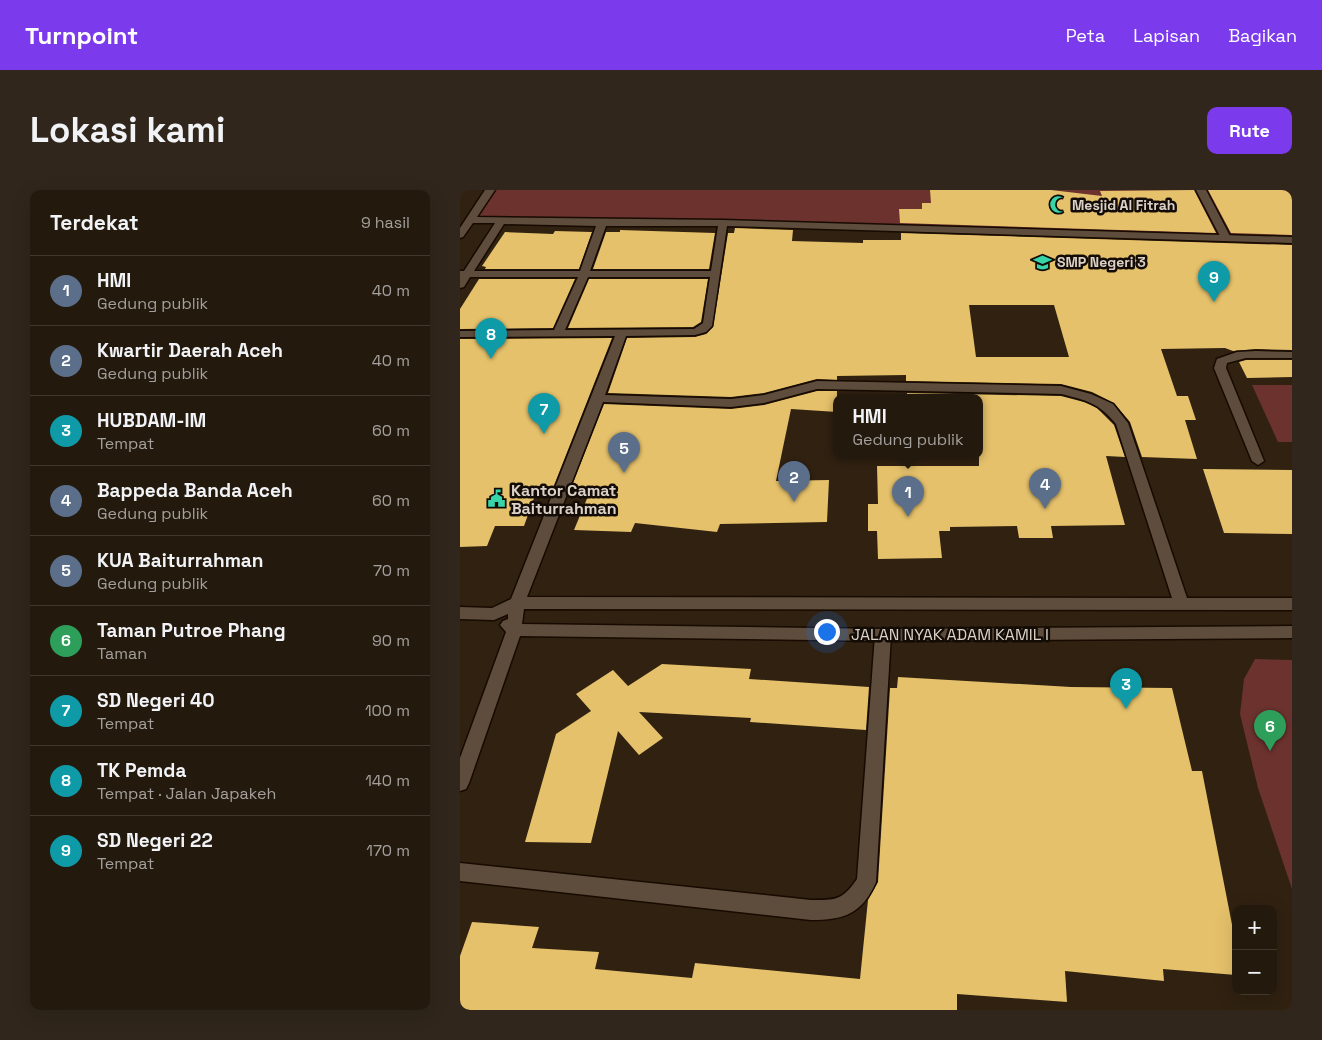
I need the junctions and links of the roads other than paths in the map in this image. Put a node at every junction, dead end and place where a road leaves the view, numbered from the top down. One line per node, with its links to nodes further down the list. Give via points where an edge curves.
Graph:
1 (490, 190): 3 (street)
2 (1201, 190): 8 (street)
3 (472, 220): 4 (street); 7 (street)
4 (501, 221): 6 (street); 10 (street)
5 (723, 222): 6 (street); 8 (street); 12 (street)
6 (602, 223): 11 (street)
7 (460, 236)
8 (1226, 238): 9 (street)
9 (1292, 240)
10 (463, 274): 11 (street); 13 (street)
11 (584, 274): 12 (street); 16 (street)
12 (716, 274): 14 (street, via 708,324 702,330)
13 (460, 285)
14 (622, 333): 16 (street); 18 (street)
15 (460, 334): 16 (street)
16 (558, 334)
17 (1292, 355): 19 (street, via 1229,357 1221,361 1220,368)
18 (598, 398): 20 (street); 21 (street, via 731,403 764,399 817,385 1061,390 1087,397 1109,407 1122,423)
19 (1258, 461)
20 (517, 603): 21 (street, JALAN NYAK ADAM KAMIL I); 24 (street, JALAN NYAK ADAM KAMIL I); 25 (street)
21 (1181, 604): 22 (street, JALAN NYAK ADAM KAMIL I)
22 (1292, 604)
23 (460, 613): 24 (street, JALAN NYAK ADAM KAMIL I)
24 (494, 614): 25 (street)
25 (514, 630): 27 (street, JALAN NYAK ADAM KAMIL I); 28 (street)
26 (1292, 632): 27 (street, JALAN NYAK ADAM KAMIL I)
27 (883, 636): 29 (street, via 866,882 856,899 840,910 811,910)
28 (460, 782)
29 (460, 872)

